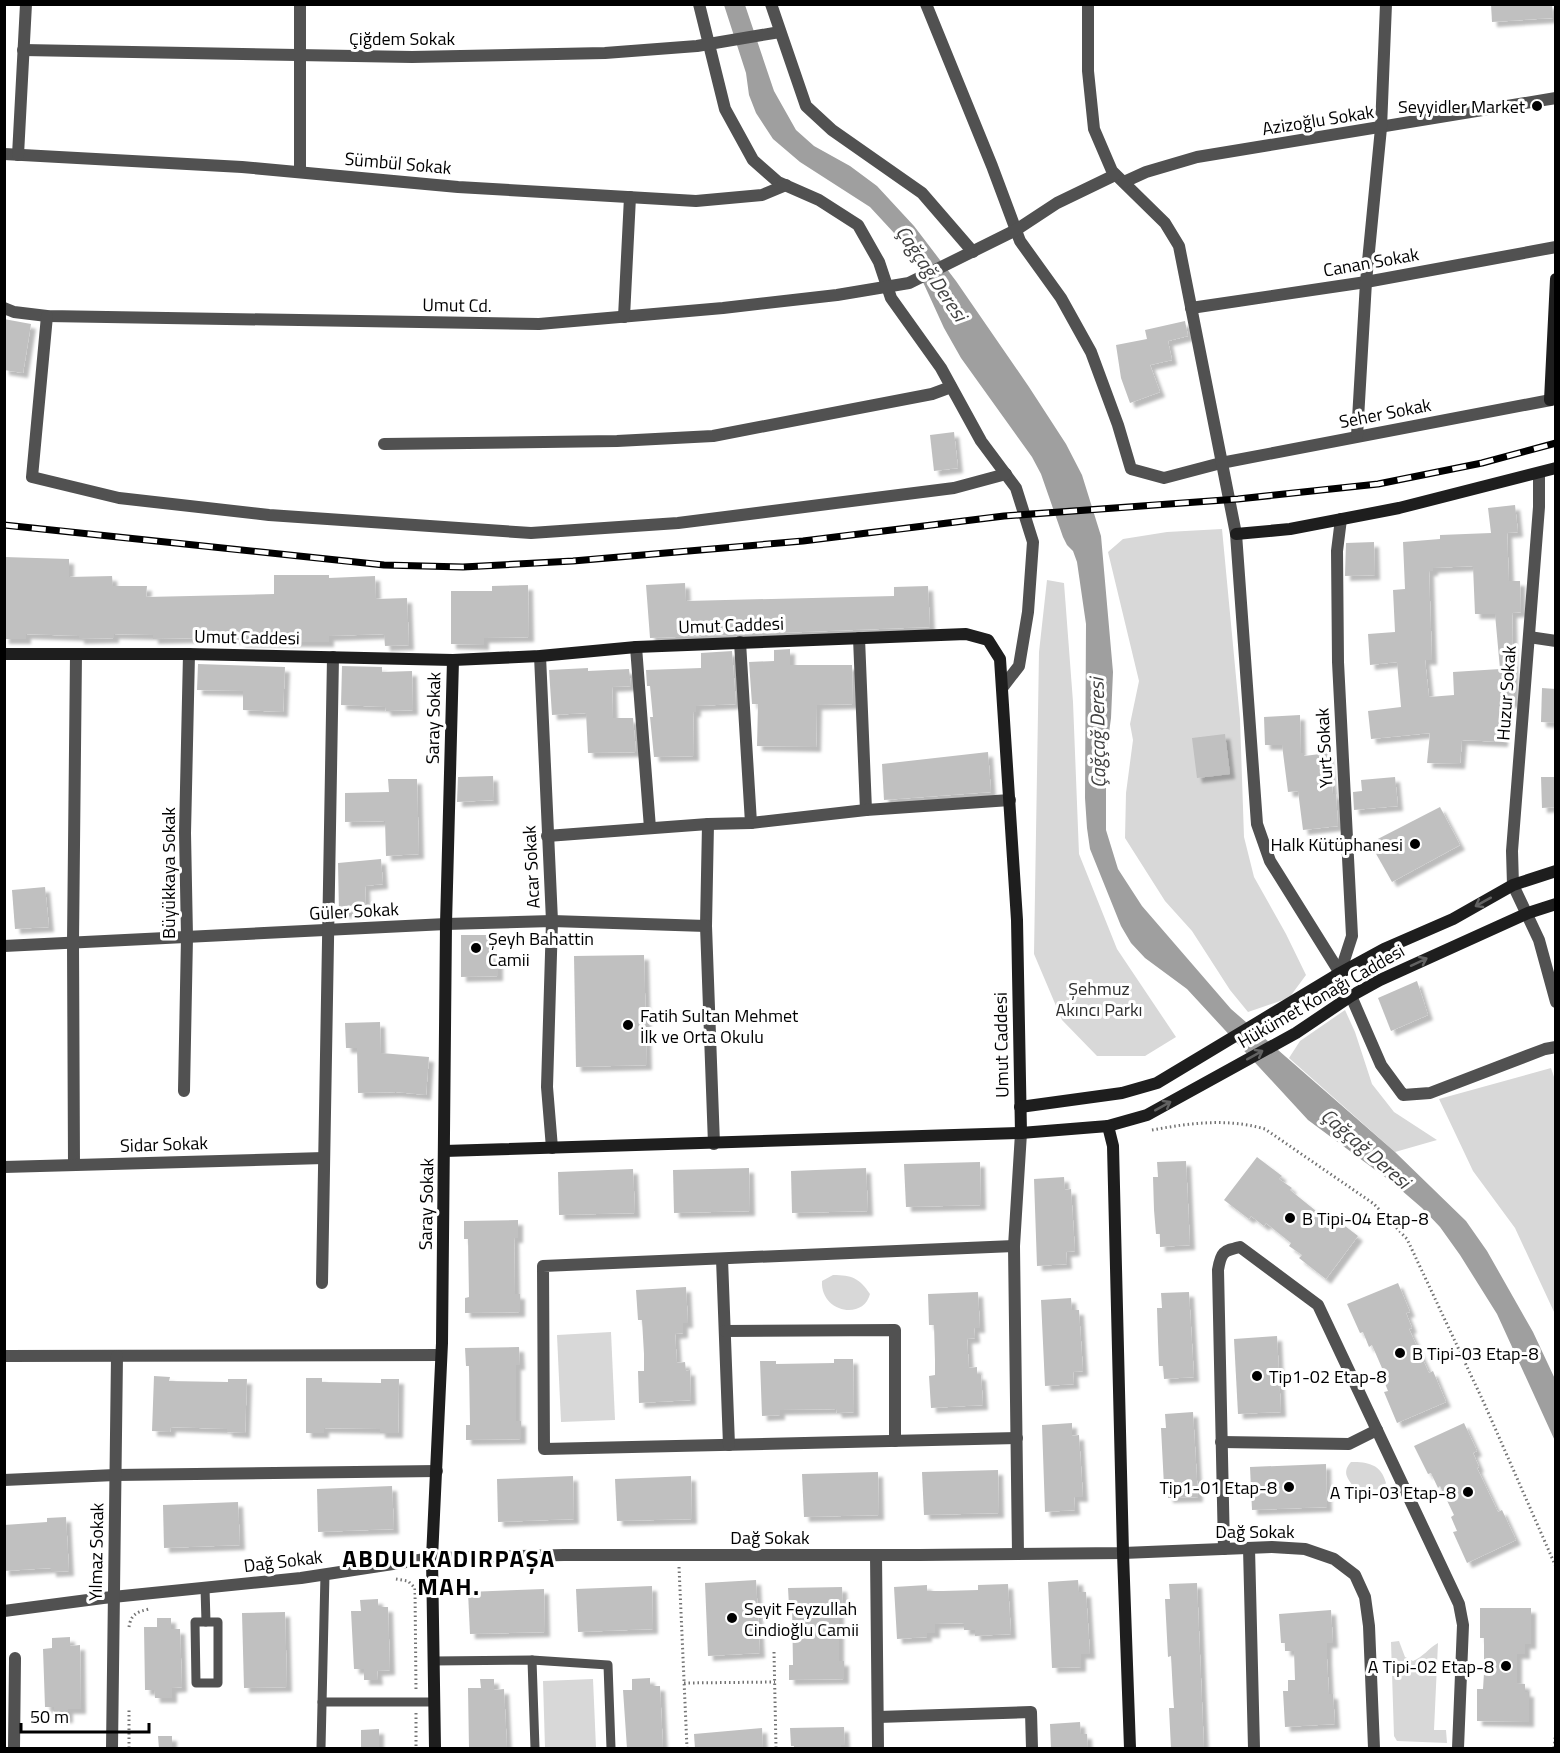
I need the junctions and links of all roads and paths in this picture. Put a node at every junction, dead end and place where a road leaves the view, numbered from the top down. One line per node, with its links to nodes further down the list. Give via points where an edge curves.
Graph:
1 (26, 4): 10 (street)
2 (300, 4): 11 (street)
3 (699, 4): 9 (street)
4 (771, 4): 8 (street)
5 (926, 4): 20 (street)
6 (1088, 4): 17 (street, via 1088,71 1094,129 1112,171)
7 (1386, 4): 13 (street)
8 (780, 32): 9 (street, Çiğdem Sokak); 22 (street, via 806,106 832,130 922,193)
9 (716, 42): 11 (street, Çiğdem Sokak, via 605,53); 18 (street, via 726,109 738,135 753,160)
10 (22, 50): 11 (street, Çiğdem Sokak); 15 (street)
11 (301, 55): 16 (street)
12 (1556, 98): 13 (street, Azizoğlu Sokak)
13 (1381, 128): 17 (street, Azizoğlu Sokak, via 1197,157); 24 (street)
14 (4, 154): 15 (street, Sümbül Sokak)
15 (18, 155): 16 (street, Sümbül Sokak)
16 (300, 172): 19 (street, Sümbül Sokak, via 458,187)
17 (1120, 178): 20 (street, Azizoğlu Sokak, via 1057,203); 27 (street, via 1164,223 1179,246)
18 (786, 185): 19 (street, Sümbül Sokak, via 762,195 696,201); 25 (street, via 858,225 879,262)
19 (630, 197): 29 (street)
20 (1016, 230): 22 (street, Umut Cd.); 34 (street, Seher Sokak, via 1091,352 1131,469 1164,478)
21 (1556, 247): 24 (street, Canan Sokak)
22 (972, 252): 25 (street, Umut Cd., via 909,283)
23 (1556, 279): 31 (street)
24 (1366, 282): 27 (street, Canan Sokak); 32 (street)
25 (887, 286): 29 (street, Umut Cd., via 826,296); 30 (street, via 891,298)
26 (4, 308): 28 (street, Umut Cd.)
27 (1191, 308): 34 (street)
28 (47, 316): 29 (street, Umut Cd., via 540,324); 37 (street, via 32,477 118,498 268,515 531,533 690,521 954,488)
29 (624, 316)
30 (951, 387): 33 (street, via 932,394 713,436); 37 (street, via 981,441)
31 (1553, 399): 32 (street, Seher Sokak)
32 (1357, 436): 34 (street, Seher Sokak)
33 (384, 444)
34 (1221, 463): 39 (street)
35 (1556, 468): 36 (street)
36 (1539, 473): 38 (street); 41 (street, Huzur Sokak)
37 (1006, 474): 51 (street, via 1016,488 1034,542 1019,666)
38 (1341, 519): 39 (street); 69 (street, Yurt Sokak, via 1337,551 1338,662 1352,936)
39 (1236, 534): 69 (street, via 1257,824 1270,861)
40 (859, 638): 43 (street, Umut Caddesi); 51 (street, Umut Caddesi, via 966,634 988,640 1000,659); 53 (street)
41 (1529, 638): 42 (street); 59 (street, Huzur Sokak, via 1512,851)
42 (1556, 641)
43 (740, 642): 44 (street, Umut Caddesi); 54 (street)
44 (636, 647): 48 (street, Umut Caddesi); 56 (street)
45 (4, 654): 46 (street, Umut Caddesi)
46 (76, 654): 47 (street, Umut Caddesi); 67 (street)
47 (189, 654): 49 (street, Umut Caddesi); 66 (street, Büyükkaya Sokak)
48 (540, 656): 50 (street, Umut Caddesi); 57 (street, Acar Sokak)
49 (333, 657): 50 (street, Umut Caddesi); 65 (street)
50 (453, 660): 63 (street, Saray Sokak)
51 (1002, 688): 52 (street, Umut Caddesi)
52 (1010, 800): 53 (street); 75 (street, Umut Caddesi, via 1017,920)
53 (866, 810): 54 (street)
54 (751, 823): 55 (street)
55 (708, 824): 56 (street); 64 (street)
56 (650, 828): 57 (street)
57 (548, 836): 62 (street, Acar Sokak)
58 (1556, 871): 59 (street, Hükümet Konağı Caddesi)
59 (1513, 885): 61 (street, Huzur Sokak); 69 (street, Hükümet Konağı Caddesi, one-way to 69, via 1453,919)
60 (1556, 904): 61 (street, Hükümet Konağı Caddesi)
61 (1528, 913): 70 (street, Hükümet Konağı Caddesi, one-way to 61); 71 (street, Huzur Sokak)
62 (552, 921): 63 (street, Güler Sokak); 64 (street, Güler Sokak); 80 (street, Acar Sokak, via 547,1087)
63 (446, 924): 65 (street, Güler Sokak); 81 (street, Saray Sokak)
64 (706, 926): 79 (street)
65 (328, 930): 66 (street, Güler Sokak); 82 (street)
66 (187, 936): 67 (street, Güler Sokak); 74 (street, Büyükkaya Sokak)
67 (73, 942): 68 (street, Güler Sokak); 83 (street)
68 (4, 946)
69 (1340, 973): 73 (street, Hükümet Konağı Caddesi)
70 (1351, 996): 72 (street, via 1381,1065 1403,1095 1430,1093); 76 (street, Hükümet Konağı Caddesi, one-way to 70, via 1147,1115 1296,1033)
71 (1556, 1002)
72 (1556, 1047)
73 (1197, 1058): 75 (street, Umut Caddesi, via 1157,1083 1122,1093)
74 (184, 1091)
75 (1020, 1107): 77 (street, Umut Caddesi)
76 (1108, 1126): 77 (street, Hükümet Konağı Caddesi); 102 (street, via 1113,1146)
77 (1020, 1132): 79 (street, Hükümet Konağı Caddesi); 85 (street)
78 (1142, 1132): 107 (path, via 1193,1122 1250,1124 1265,1129 1374,1203 1407,1239)
79 (714, 1144): 80 (street, Hükümet Konağı Caddesi)
80 (552, 1148): 81 (street, Hükümet Konağı Caddesi)
81 (444, 1151): 89 (street, Saray Sokak)
82 (324, 1158): 83 (street, Sidar Sokak); 87 (street)
83 (74, 1166): 84 (street, Sidar Sokak)
84 (4, 1167)
85 (1014, 1246): 86 (street); 93 (street)
86 (722, 1259): 88 (street); 96 (street, via 543,1266 544,1449)
87 (322, 1283)
88 (725, 1331): 94 (street, via 896,1330); 96 (street)
89 (441, 1355): 91 (street); 97 (street, Saray Sokak)
90 (4, 1356): 91 (street)
91 (117, 1356): 98 (street, Yılmaz Sokak)
92 (1377, 1430): 95 (street, via 1349,1444); 95 (street, via 1318,1305 1240,1247 1226,1250 1218,1270); 144 (street, via 1459,1604 1462,1625)
93 (1017, 1438): 94 (street); 103 (street)
94 (895, 1441): 96 (street)
95 (1221, 1442): 101 (street)
96 (729, 1445)
97 (436, 1471): 98 (street); 106 (street, Saray Sokak)
98 (115, 1475): 99 (street); 111 (street, Yılmaz Sokak)
99 (4, 1480)
100 (1249, 1548): 101 (street, Dağ Sokak); 142 (street); 143 (street, Dağ Sokak, via 1305,1549 1334,1559 1355,1575 1365,1596 1369,1626)
101 (1224, 1549): 102 (street, Dağ Sokak)
102 (1122, 1553): 103 (street, Dağ Sokak); 141 (street)
103 (1018, 1554): 105 (street, Dağ Sokak)
104 (678, 1555): 105 (street, Dağ Sokak); 106 (street, Dağ Sokak); 121 (path)
105 (876, 1555): 127 (street)
106 (432, 1558): 108 (street, Dağ Sokak); 119 (street, Saray Sokak)
107 (1556, 1567)
108 (325, 1574): 110 (street, Dağ Sokak); 122 (lane)
109 (391, 1578): 123 (path, via 408,1581 415,1588)
110 (205, 1588): 111 (street, Dağ Sokak); 114 (lane)
111 (113, 1597): 113 (street, Dağ Sokak); 130 (street, Yılmaz Sokak)
112 (154, 1608): 115 (path, via 134,1614)
113 (4, 1611)
114 (206, 1622): 114 (lane, via 195,1622 196,1683 218,1683 218,1623)
115 (129, 1628)
116 (774, 1653): 120 (path)
117 (15, 1658): 126 (street)
118 (532, 1660): 119 (lane); 135 (lane); 136 (lane, via 608,1665)
119 (434, 1661): 124 (street, Saray Sokak)
120 (775, 1682): 121 (path); 138 (path)
121 (684, 1683): 137 (path)
122 (322, 1702): 123 (lane); 132 (lane)
123 (416, 1702): 124 (lane); 133 (path)
124 (434, 1702): 134 (street, Saray Sokak)
125 (129, 1705): 131 (path)
126 (10, 1708): 129 (street)
127 (878, 1717): 139 (street); 140 (street, via 1030,1712)
128 (1556, 1730): 145 (path)
129 (14, 1749)
130 (112, 1749)
131 (129, 1749)
132 (321, 1749)
133 (416, 1749)
134 (435, 1749)
135 (535, 1749)
136 (611, 1749)
137 (687, 1749)
138 (776, 1749)
139 (878, 1749)
140 (1032, 1749)
141 (1130, 1749)
142 (1254, 1749)
143 (1374, 1749)
144 (1458, 1749)
145 (1554, 1749)

